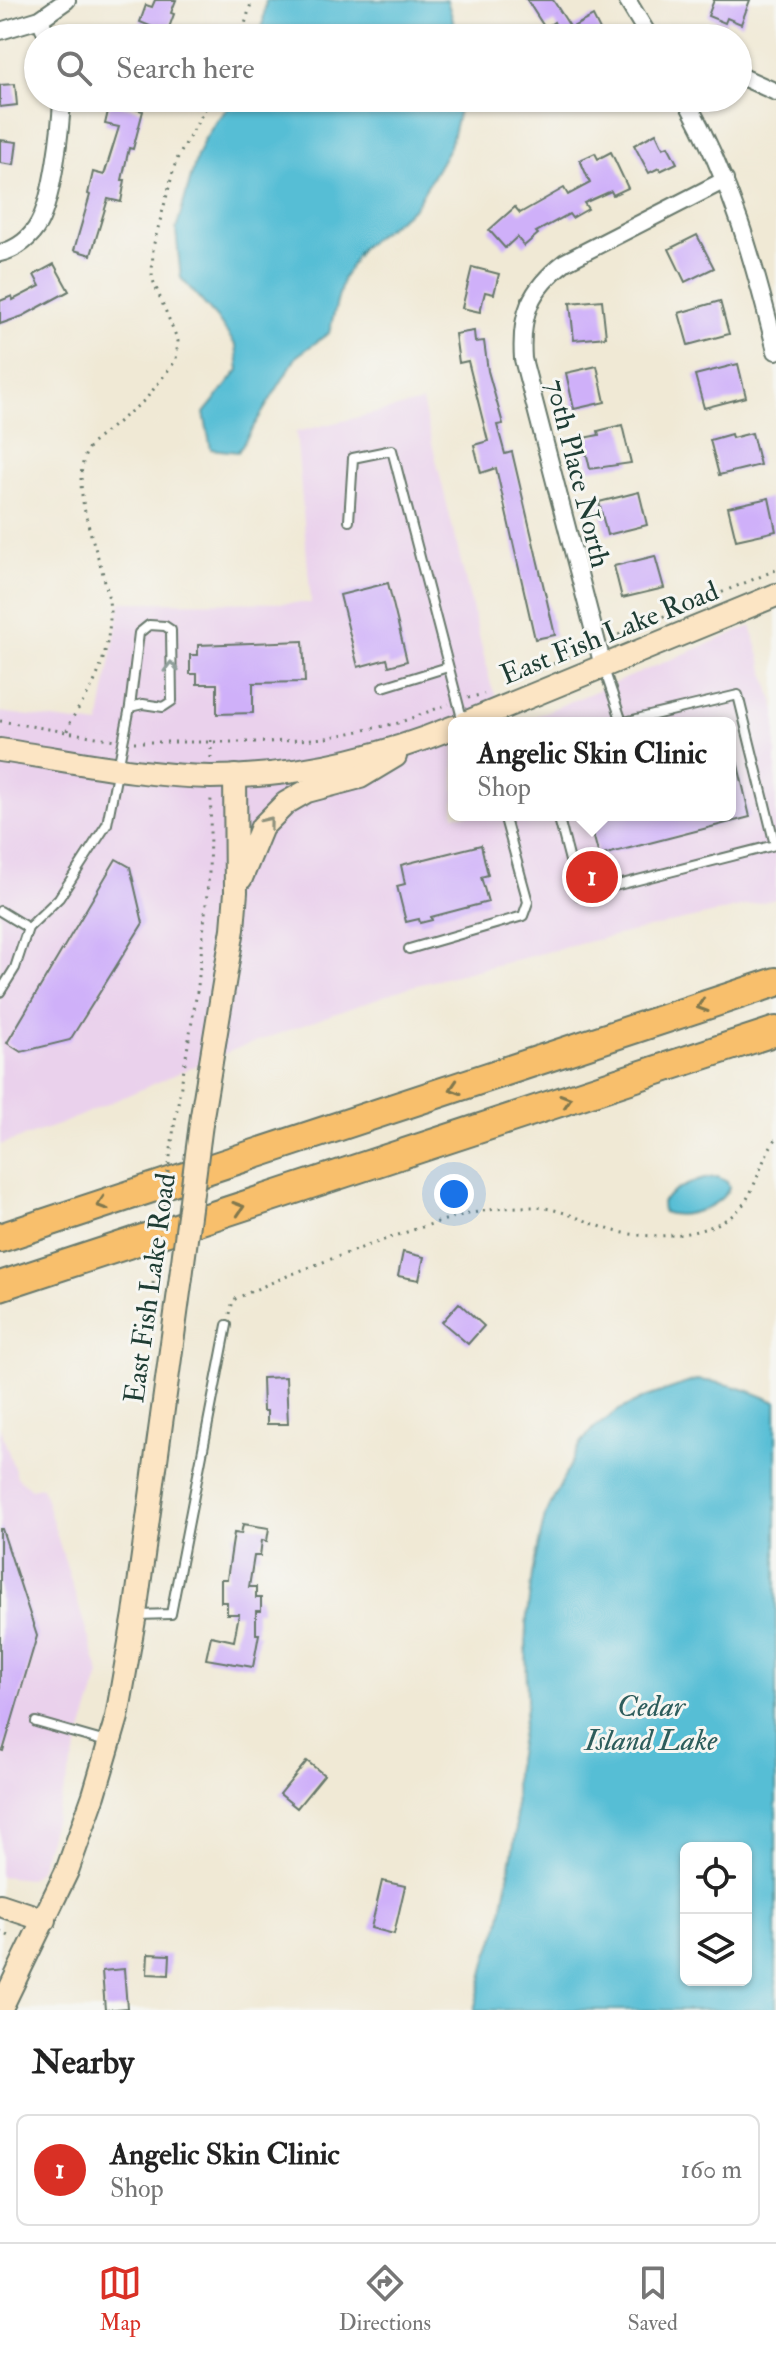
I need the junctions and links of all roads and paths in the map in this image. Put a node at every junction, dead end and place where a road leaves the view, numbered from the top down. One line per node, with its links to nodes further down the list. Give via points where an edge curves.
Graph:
1 (67, 0): 4 (street)
2 (252, 0): 6 (path)
3 (627, 0): 7 (street)
4 (40, 19): 5 (street); 8 (street)
5 (42, 24)
6 (245, 24)
7 (642, 24)
8 (0, 31)
9 (752, 81): 10 (street)
10 (776, 92)
11 (60, 112): 15 (street, via 39,223 27,240)
12 (203, 112): 28 (path, via 176,161 153,247 152,278 178,341 176,360 146,399 85,454 84,510 110,620 95,681)
13 (692, 112): 14 (street)
14 (725, 180): 16 (street); 19 (street, 70th Place North, via 565,262 547,276 525,314 523,359)
15 (0, 253)
16 (776, 351)
17 (349, 521): 20 (lane, via 353,458 392,450)
18 (776, 595): 19 (street, East Fish Lake Road)
19 (603, 666): 24 (street, East Fish Lake Road); 25 (lane)
20 (448, 667): 21 (lane); 23 (lane)
21 (383, 687)
22 (130, 707): 22 (lane, one-way to 22, via 163,707 172,701 171,630 165,626 149,625 139,633); 32 (lane)
23 (462, 717)
24 (479, 717)
25 (619, 717)
26 (646, 717): 36 (lane, via 738,695 775,845 579,895)
27 (448, 730): 30 (street)
28 (67, 731)
29 (211, 740): 34 (path)
30 (417, 743): 33 (street, via 331,764); 37 (street, one-way to 30, via 262,827 286,803 307,791 360,777)
31 (0, 750): 32 (street)
32 (117, 767): 34 (street); 39 (lane, via 107,824 59,898)
33 (235, 776): 34 (street); 37 (street, East Fish Lake Road)
34 (211, 777): 46 (path, bridge, via 198,986)
35 (506, 821): 40 (lane, via 528,902 523,916)
36 (560, 821)
37 (236, 892): 49 (street, East Fish Lake Road, bridge)
38 (0, 911): 39 (lane)
39 (28, 928): 42 (lane, via 15,968)
40 (409, 949)
41 (776, 982): 45 (highway, one-way to 45)
42 (0, 992)
43 (776, 1031): 47 (highway, one-way to 43)
44 (776, 1139): 48 (path, via 746,1202 708,1227 652,1237 537,1207 439,1221 313,1265 233,1300)
45 (0, 1238)
46 (153, 1284)
47 (0, 1286)
48 (227, 1325): 49 (lane, via 171,1614)
49 (135, 1614): 51 (street, East Fish Lake Road)
50 (36, 1722): 51 (lane)
51 (110, 1743): 53 (street, East Fish Lake Road)
52 (0, 1905): 53 (street)
53 (45, 1920): 56 (street, East Fish Lake Road)
54 (0, 1931): 55 (path)
55 (11, 1937)
56 (0, 2010)

